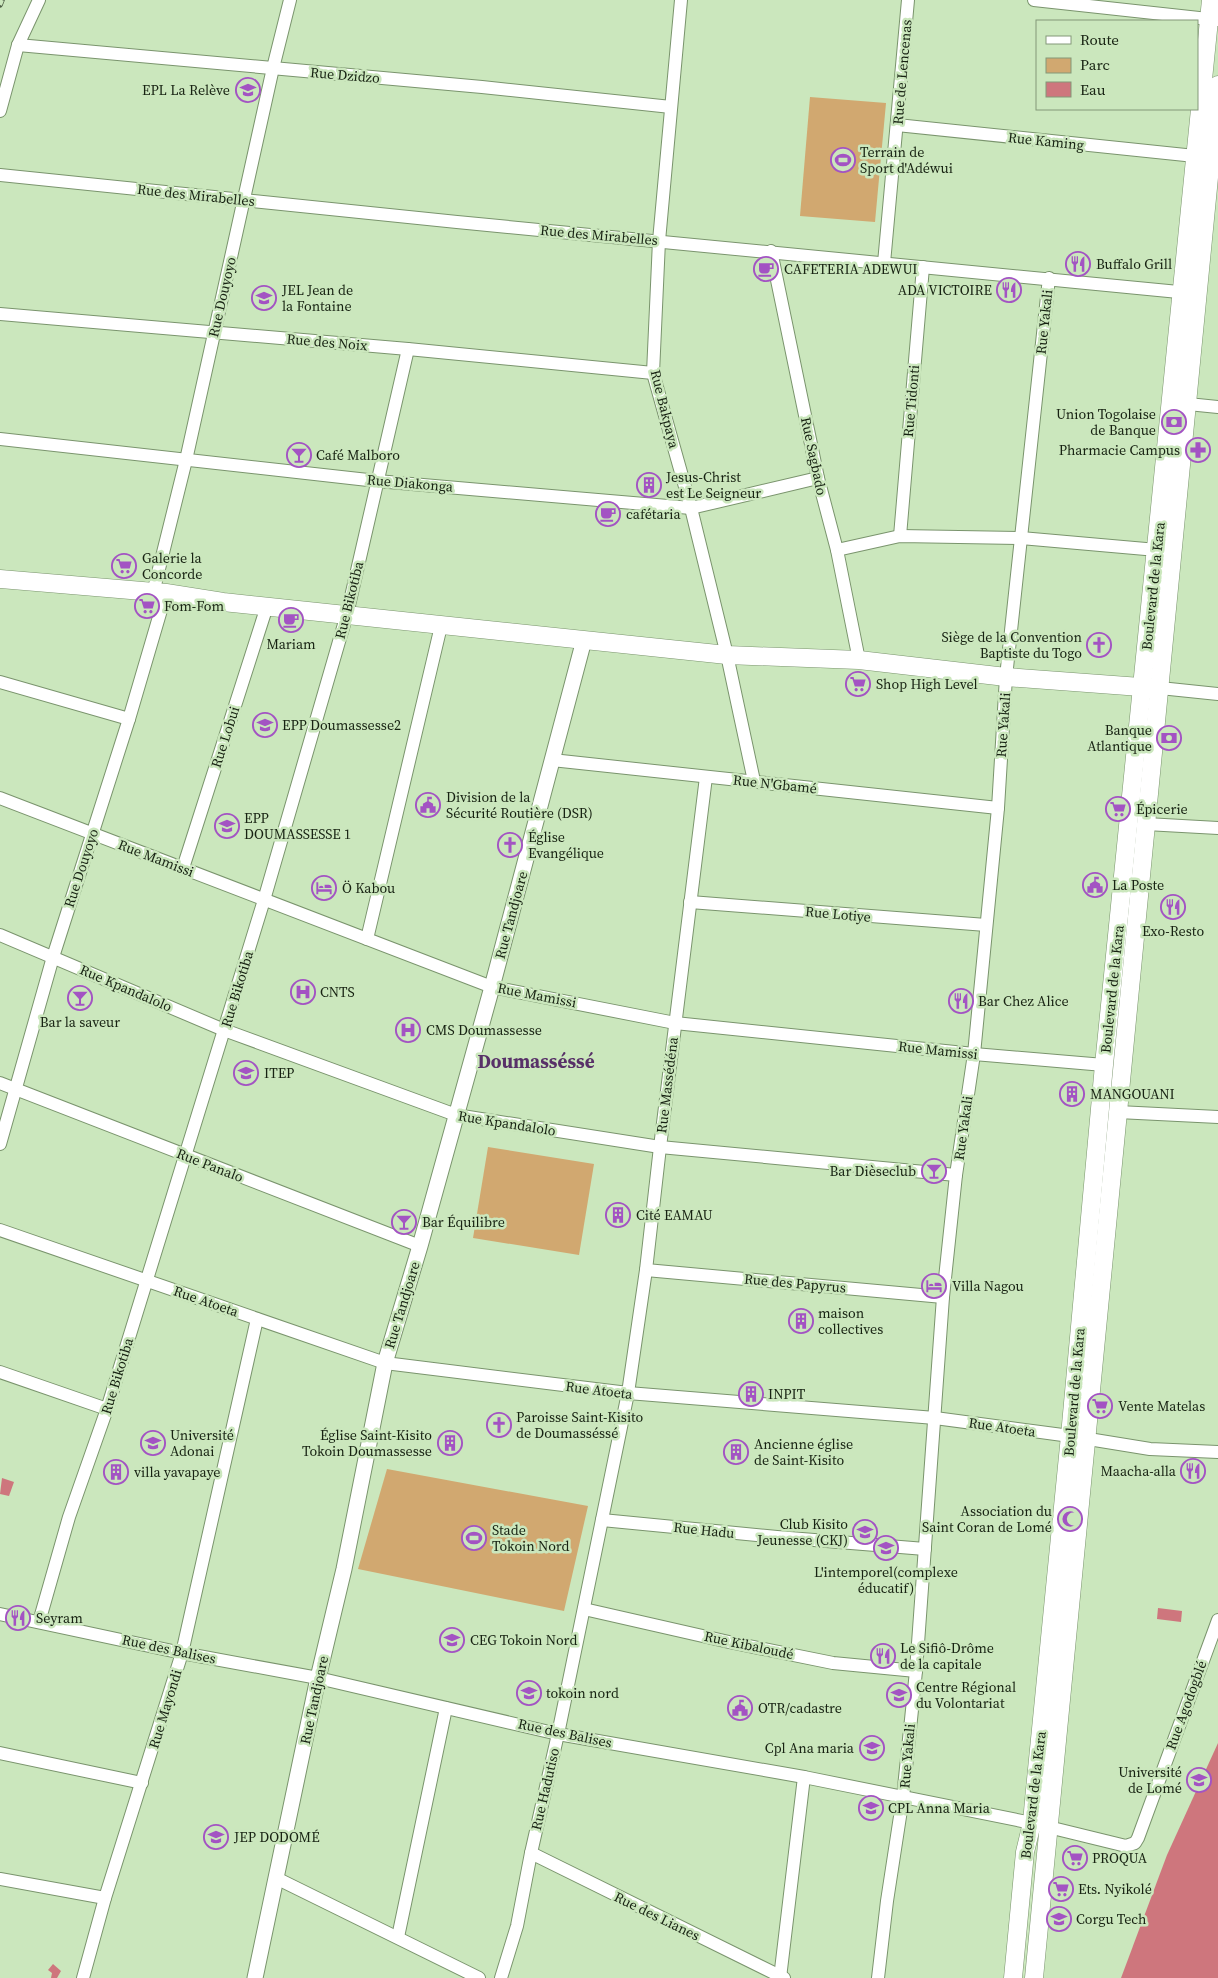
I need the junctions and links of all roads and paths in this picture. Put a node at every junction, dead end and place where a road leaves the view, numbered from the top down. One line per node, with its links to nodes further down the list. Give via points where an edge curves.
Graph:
1 (39, 0): 9 (street)
2 (290, 0): 10 (street, Rue Douyoyo)
3 (680, 0): 12 (street, Rue Bakpaya)
4 (908, 0): 14 (street, Rue de Lencenas)
5 (1034, 0): 7 (street)
6 (1211, 0): 8 (main road, Boulevard de la Kara)
7 (1078, 2): 8 (street)
8 (1213, 19): 15 (main road, Boulevard de la Kara)
9 (18, 44): 10 (street, Rue Dzidzo); 13 (street)
10 (273, 68): 12 (street, Rue Dzidzo); 17 (street, Rue Douyoyo)
11 (1218, 85): 23 (main road, Boulevard de la Kara)
12 (671, 107): 18 (street, Rue Bakpaya)
13 (0, 111)
14 (896, 125): 15 (street, Rue Kaming); 20 (street, Rue de Lencenas)
15 (1195, 156): 23 (main road, Boulevard de la Kara)
16 (0, 175): 17 (street, Rue des Mirabelles)
17 (245, 200): 18 (street, Rue des Mirabelles); 25 (street, Rue Douyoyo)
18 (659, 241): 19 (street, Rue des Mirabelles); 27 (street, Rue Bakpaya)
19 (771, 252): 20 (street, Rue des Mirabelles); 32 (street, Rue Sagbado)
20 (884, 262): 21 (street, Rue des Mirabelles)
21 (923, 267): 22 (street, Rue des Mirabelles); 35 (street, Rue Tidonti)
22 (1049, 278): 23 (street, Rue des Mirabelles); 36 (street, Rue Yakali)
23 (1190, 293): 28 (main road, Boulevard de la Kara); 38 (main road, Boulevard de la Kara)
24 (0, 314): 25 (street, Rue des Noix)
25 (214, 332): 26 (street, Rue des Noix); 31 (street, Rue Douyoyo)
26 (408, 349): 27 (street, Rue des Noix); 33 (street, Rue Bikotiba)
27 (653, 373): 34 (street, Rue Bakpaya)
28 (1188, 404): 29 (street); 50 (main road, Boulevard de la Kara)
29 (1218, 407)
30 (0, 439): 31 (street, Rue Diakonga)
31 (186, 460): 33 (street, Rue Diakonga); 40 (street, Rue Douyoyo)
32 (818, 478): 34 (street, Rue Diakonga); 37 (street, Rue Sagbado)
33 (378, 481): 34 (street, Rue Diakonga); 42 (street, Rue Bikotiba)
34 (691, 508): 45 (street, Rue Bakpaya)
35 (900, 536): 36 (street); 37 (street)
36 (1021, 538): 38 (street); 47 (street, Rue Yakali)
37 (837, 550): 46 (street, Rue Sagbado)
38 (1157, 550): 49 (main road, Boulevard de la Kara)
39 (0, 579): 40 (main road)
40 (160, 593): 41 (main road); 52 (street, Rue Douyoyo)
41 (267, 606): 42 (main road); 61 (street, Rue Lobui)
42 (347, 614): 43 (main road); 62 (street, Rue Bikotiba)
43 (442, 626): 44 (main road); 66 (street)
44 (584, 640): 45 (main road); 53 (street, Rue Tandjoare)
45 (727, 656): 46 (main road); 55 (street, Rue Bakpaya)
46 (859, 660): 47 (main road)
47 (1006, 677): 49 (main road); 57 (street, Rue Yakali)
48 (0, 682): 52 (street)
49 (1142, 688): 50 (main road); 72 (main road, Boulevard de la Kara)
50 (1160, 688): 51 (street); 58 (main road, Boulevard de la Kara)
51 (1218, 694)
52 (129, 719): 60 (street, Rue Douyoyo)
53 (552, 760): 54 (street, Rue N'Gbamé); 68 (street, Rue Tandjoare)
54 (706, 776): 55 (street, Rue N'Gbamé); 63 (street, Rue Massédéna)
55 (754, 781): 57 (street, Rue N'Gbamé)
56 (0, 798): 60 (street, Rue Mamissi)
57 (998, 808): 64 (street, Rue Yakali)
58 (1150, 824): 59 (street); 75 (main road, Boulevard de la Kara)
59 (1218, 828)
60 (92, 834): 61 (street, Rue Mamissi); 67 (street, Rue Douyoyo)
61 (182, 868): 62 (street, Rue Mamissi)
62 (264, 900): 66 (street, Rue Mamissi); 70 (street, Rue Bikotiba)
63 (690, 902): 64 (street, Rue Lotiye); 69 (street, Rue Massédéna)
64 (986, 926): 71 (street, Rue Yakali)
65 (0, 935): 67 (street, Rue Kpandalolo)
66 (367, 938): 68 (street, Rue Mamissi)
67 (53, 957): 70 (street, Rue Kpandalolo); 74 (street, Rue Douyoyo)
68 (492, 986): 69 (street, Rue Mamissi); 76 (street, Rue Tandjoare)
69 (675, 1023): 71 (street, Rue Mamissi); 79 (street, Rue Massédéna)
70 (224, 1030): 76 (street, Rue Kpandalolo); 80 (street, Rue Bikotiba)
71 (974, 1054): 72 (street, Rue Mamissi); 81 (street, Rue Yakali)
72 (1098, 1064): 93 (main road, Boulevard de la Kara)
73 (0, 1083): 74 (street, Rue Panalo)
74 (17, 1089): 78 (street, Rue Douyoyo); 80 (street, Rue Panalo)
75 (1122, 1112): 77 (street); 93 (main road, Boulevard de la Kara)
76 (456, 1116): 79 (street, Rue Kpandalolo); 83 (street, Rue Tandjoare)
77 (1218, 1117)
78 (0, 1144)
79 (660, 1147): 81 (street, Rue Kpandalolo); 84 (street, Rue Massédéna)
80 (186, 1156): 83 (street, Rue Panalo); 85 (street, Rue Bikotiba)
81 (956, 1175): 86 (street, Rue Yakali)
82 (0, 1230): 85 (street, Rue Atoeta)
83 (420, 1246): 88 (street, Rue Tandjoare)
84 (646, 1270): 86 (street, Rue des Papyrus); 90 (street, Rue Massédéna)
85 (146, 1280): 87 (street, Rue Atoeta); 91 (street, Rue Bikotiba)
86 (944, 1297): 92 (street, Rue Yakali)
87 (256, 1319): 88 (street, Rue Atoeta); 101 (street, Rue Mayondi)
88 (385, 1363): 90 (street, Rue Atoeta); 103 (street, Rue Tandjoare, via 344,1569)
89 (0, 1372): 91 (street)
90 (628, 1393): 92 (street, Rue Atoeta); 95 (street, Rue Hadutiso)
91 (107, 1409): 100 (street, Rue Bikotiba, via 69,1518)
92 (935, 1418): 93 (street, Rue Atoeta); 96 (street, Rue Yakali)
93 (1077, 1438): 94 (street, Rue Atoeta, via 1150,1449); 110 (main road, Boulevard de la Kara); 111 (main road, Boulevard de la Kara)
94 (1218, 1452)
95 (602, 1520): 96 (street, Rue Hadu); 97 (street, Rue Hadutiso)
96 (925, 1549): 102 (street, Rue Yakali)
97 (584, 1609): 102 (street, Rue Kibaloudé, via 833,1663); 105 (street, Rue Hadutiso)
98 (0, 1614): 100 (street, Rue des Balises)
99 (1218, 1620): 112 (street, Rue Agodogblé, via 1138,1838)
100 (39, 1622): 101 (street, Rue des Balises)
101 (182, 1653): 103 (street, Rue des Balises); 108 (street, Rue Mayondi)
102 (916, 1671): 109 (street, Rue Yakali)
103 (318, 1678): 104 (street, Rue des Balises); 114 (street, Rue Tandjoare)
104 (446, 1708): 105 (street, Rue des Balises); 117 (street)
105 (558, 1734): 107 (street, Rue des Balises); 113 (street, Rue Hadutiso)
106 (0, 1753): 108 (street)
107 (804, 1777): 109 (street, Rue des Balises); 118 (street)
108 (142, 1783): 116 (street, Rue Mayondi)
109 (903, 1797): 110 (street, Rue des Balises); 123 (street, Rue Yakali)
110 (1025, 1822): 111 (street, Rue des Balises); 124 (main road, Boulevard de la Kara)
111 (1053, 1828): 112 (street, Rue des Balises, via 1120,1846); 125 (main road, Boulevard de la Kara)
112 (1132, 1845)
113 (531, 1853): 118 (street, Rue des Lianes); 122 (street, Rue Hadutiso, via 517,1926)
114 (276, 1878): 117 (street); 120 (street, Rue Tandjoare)
115 (0, 1879): 116 (street)
116 (105, 1898): 119 (street, Rue Mayondi)
117 (398, 1937): 121 (street)
118 (781, 1977)
119 (83, 1978)
120 (255, 1978)
121 (479, 1978)
122 (501, 1978)
123 (878, 1978)
124 (1013, 1978)
125 (1034, 1978)

